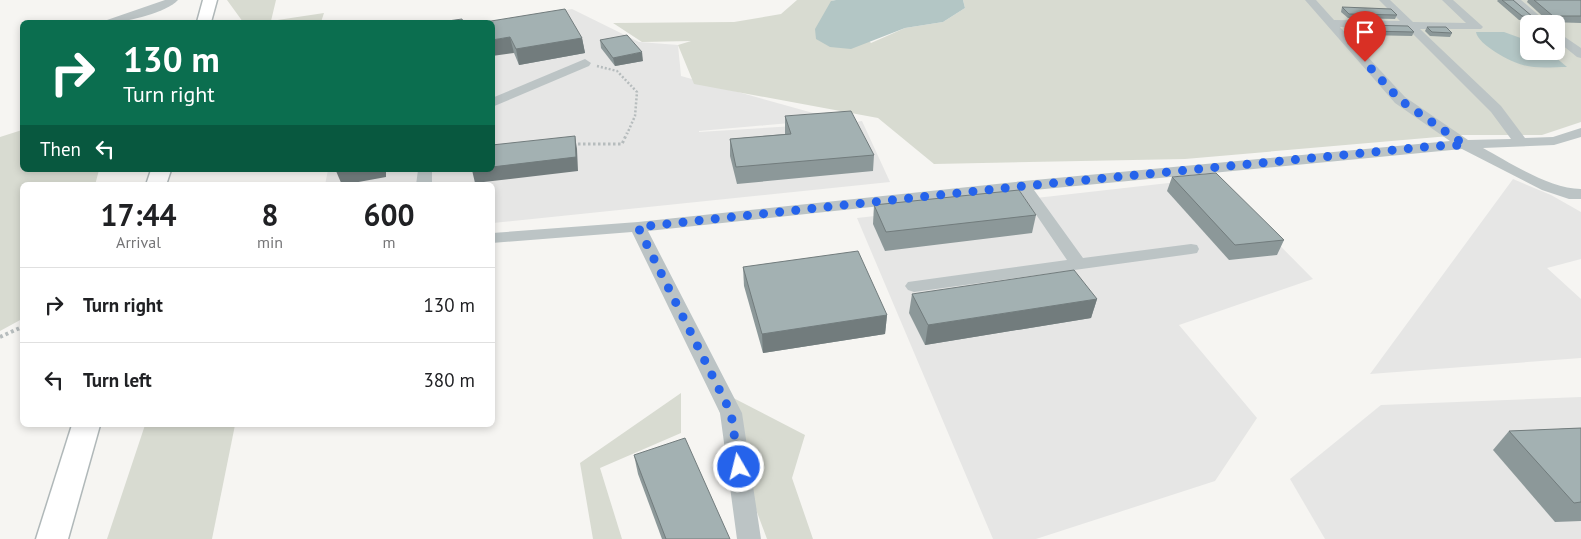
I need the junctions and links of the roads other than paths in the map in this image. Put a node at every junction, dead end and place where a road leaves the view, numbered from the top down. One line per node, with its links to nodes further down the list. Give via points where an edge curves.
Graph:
1 (173, 0): 8 (street, via 159,8)
2 (210, 0): 9 (main road)
3 (1310, 0): 10 (street)
4 (1384, 0): 11 (street)
5 (1447, 0): 11 (street, via 1477,27)
6 (1514, 0): 7 (street)
7 (1533, 15)
8 (117, 20)
9 (205, 20)
10 (1331, 23): 11 (street); 18 (street, via 1400,100)
11 (1409, 25): 17 (street, via 1496,109)
12 (1565, 41): 13 (street)
13 (1581, 54)
14 (585, 63): 15 (street)
15 (495, 102)
16 (1581, 132): 17 (street, via 1554,141)
17 (1520, 141): 18 (street)
18 (1465, 145): 19 (street, via 1426,146); 20 (street, via 1547,186)
19 (1024, 186): 21 (street); 24 (street)
20 (1577, 197)
21 (638, 227): 22 (street); 28 (street, via 731,413)
22 (495, 238)
23 (1191, 249): 24 (street)
24 (1078, 264): 25 (street)
25 (914, 286)
26 (85, 427): 27 (main road)
27 (52, 539)
28 (749, 539)

